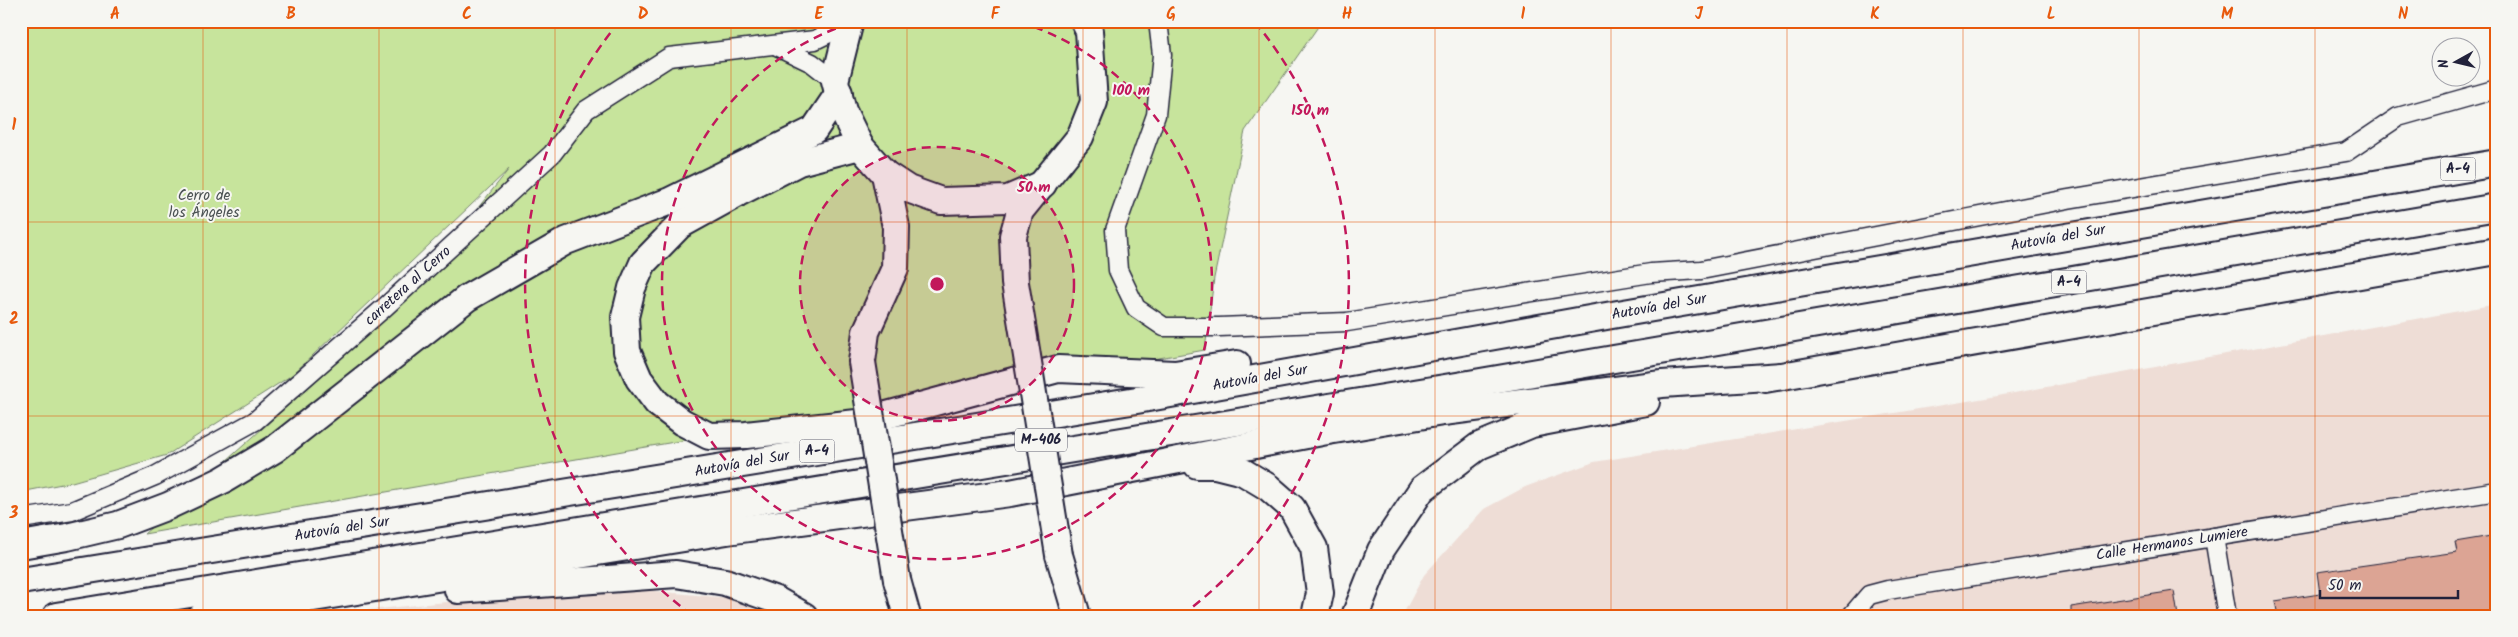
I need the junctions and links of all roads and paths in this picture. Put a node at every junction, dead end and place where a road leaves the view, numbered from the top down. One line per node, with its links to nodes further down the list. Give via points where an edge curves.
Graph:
1 (1084, 21): 12 (highway, M-406, via 1089,31 1094,102 1080,137)
2 (1158, 21): 6 (street, via 1162,56 1156,115 1114,230 1118,270 1136,308 1164,327 1347,322 1651,273 1701,270 2068,199 2346,152 2398,117)
3 (849, 23): 4 (street, carretera al Cerro, via 815,40); 5 (highway)
4 (777, 46): 5 (street, via 812,63); 19 (street, carretera al Cerro, via 668,57 586,110 552,154 386,308 255,421 147,480 72,511)
5 (837, 87): 7 (highway, M-406, via 843,111); 21 (highway, via 814,130 670,201 566,241 467,298 275,449 223,480 118,525)
6 (2497, 90)
7 (860, 146): 10 (highway, M-406); 15 (highway, via 799,162 738,193 680,225 642,263 625,317 627,351 639,379 652,397 682,422 709,436 857,423 1058,368 1175,374 1488,325)
8 (2497, 152): 11 (highway)
9 (2497, 163): 11 (highway, Autovía del Sur / A-4)
10 (885, 174): 12 (highway, M-406, via 908,189 941,201 1008,199); 29 (highway, M-406, bridge, via 896,226 895,268 866,332 862,362 897,580)
11 (2418, 175): 15 (highway, Autovía del Sur / A-4)
12 (1043, 184): 22 (highway, M-406, bridge, via 1020,212 1013,236 1015,283)
13 (2497, 207): 26 (highway, A-4, via 1472,384)
14 (2497, 251): 16 (highway)
15 (1612, 315): 23 (highway, Autovía del Sur / A-4, via 1137,400)
16 (1782, 376): 17 (highway, via 1662,384 1443,412 1322,432); 33 (highway, via 1532,424 1479,446 1422,489 1381,550)
17 (1161, 465): 24 (highway, via 1010,493 737,529); 32 (highway, via 1216,465 1243,472 1268,487 1292,508 1314,548 1320,593)
18 (2497, 491): 20 (street, Calle Hermanos Lumiere)
19 (21, 519)
20 (2214, 537): 25 (street, Calle Hermanos Lumiere, via 1888,590 1869,596); 34 (street)
21 (21, 544)
22 (1060, 555): 30 (highway, M-406); 31 (highway)
23 (21, 581)
24 (320, 596): 27 (highway); 28 (highway, via 384,598 676,574 725,582 776,600)
25 (1852, 613)
26 (56, 616)
27 (202, 616)
28 (804, 616)
29 (907, 616)
30 (1071, 616)
31 (1076, 616)
32 (1315, 616)
33 (1355, 616)
34 (2226, 616)

